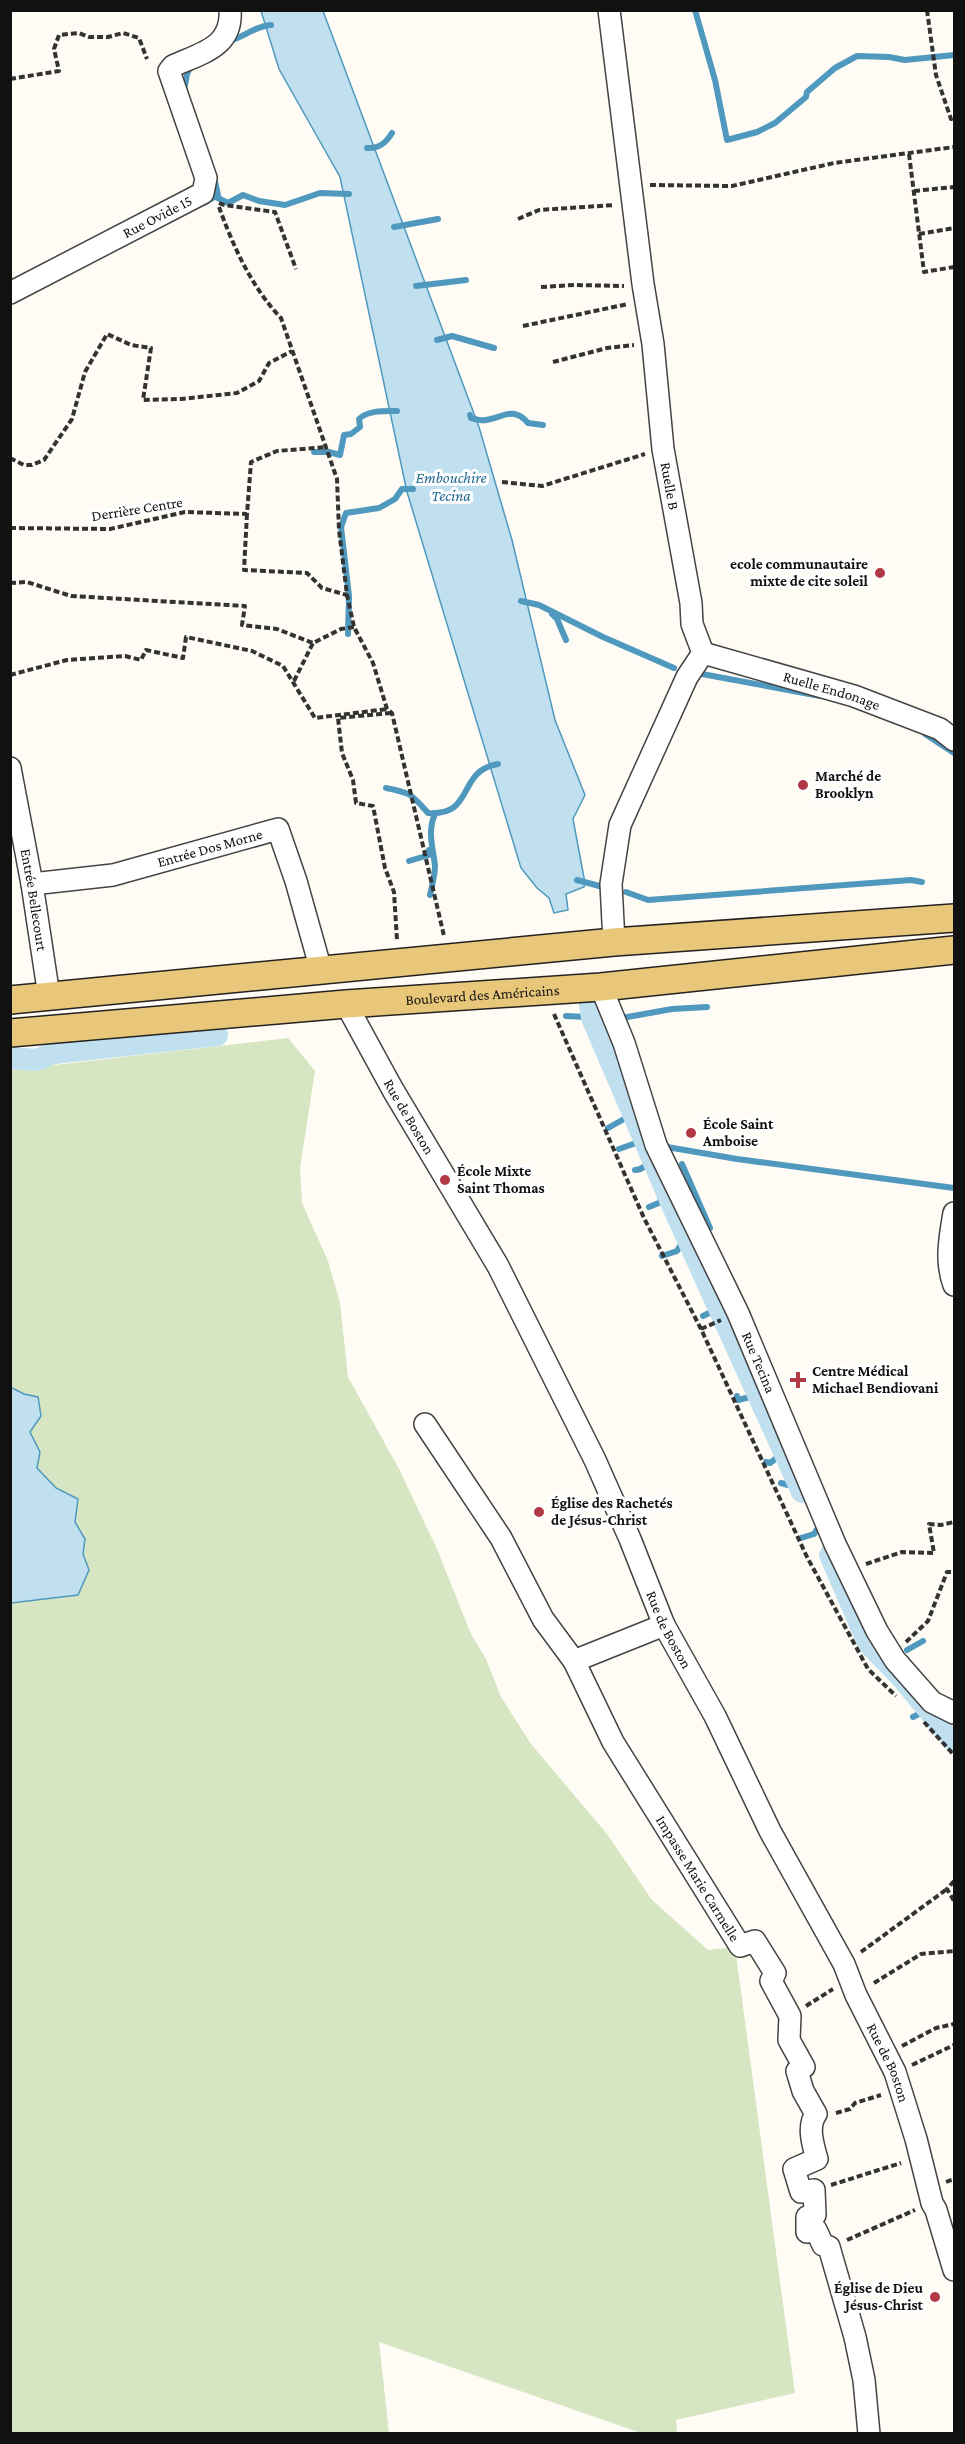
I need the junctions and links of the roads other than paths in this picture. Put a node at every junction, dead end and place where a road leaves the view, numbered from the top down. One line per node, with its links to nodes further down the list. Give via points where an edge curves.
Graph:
1 (230, 10): 3 (street, Rue Ovide 15, via 231,23 221,43 173,66 169,72 211,200)
2 (609, 10): 4 (street, Ruelle B, via 663,449 692,624)
3 (10, 293)
4 (703, 653): 5 (street, Ruelle Endonage, via 854,696 940,729); 9 (street, via 687,677 620,825 611,884)
5 (954, 740)
6 (10, 768): 7 (street, Entrée Bellecourt)
7 (32, 884): 11 (street, Entrée Dos Morne, via 113,875 278,829); 13 (street, Entrée Bellecourt)
8 (954, 918): 9 (main road)
9 (614, 942): 11 (main road)
10 (954, 950): 12 (main road, Boulevard des Américains)
11 (321, 970): 13 (main road)
12 (601, 987): 15 (main road, Boulevard des Américains); 22 (street, Rue Tecina, via 624,1042 656,1145 738,1313 877,1631 932,1702)
13 (50, 996): 14 (main road)
14 (10, 1000)
15 (346, 1004): 16 (main road, Boulevard des Américains); 20 (street, Rue de Boston, via 498,1266 595,1460)
16 (10, 1034)
17 (954, 1213): 18 (street, via 949,1246)
18 (954, 1285)
19 (425, 1424): 21 (street, Impasse Marie Carmelle, via 496,1531 543,1619)
20 (664, 1625): 21 (street); 23 (street, Rue de Boston, via 850,1979 893,2072)
21 (574, 1660): 24 (street, Impasse Marie Carmelle, via 613,1742 740,1946 755,1941 774,1973 771,1981 790,2016 789,2040 804,2067 797,2071 816,2114 812,2141 817,2159 794,2169 801,2192 814,2190 815,2215 807,2217 807,2232 816,2230 823,2245 829,2247 855,2337)
22 (954, 1713)
23 (954, 2270)
24 (869, 2433)

